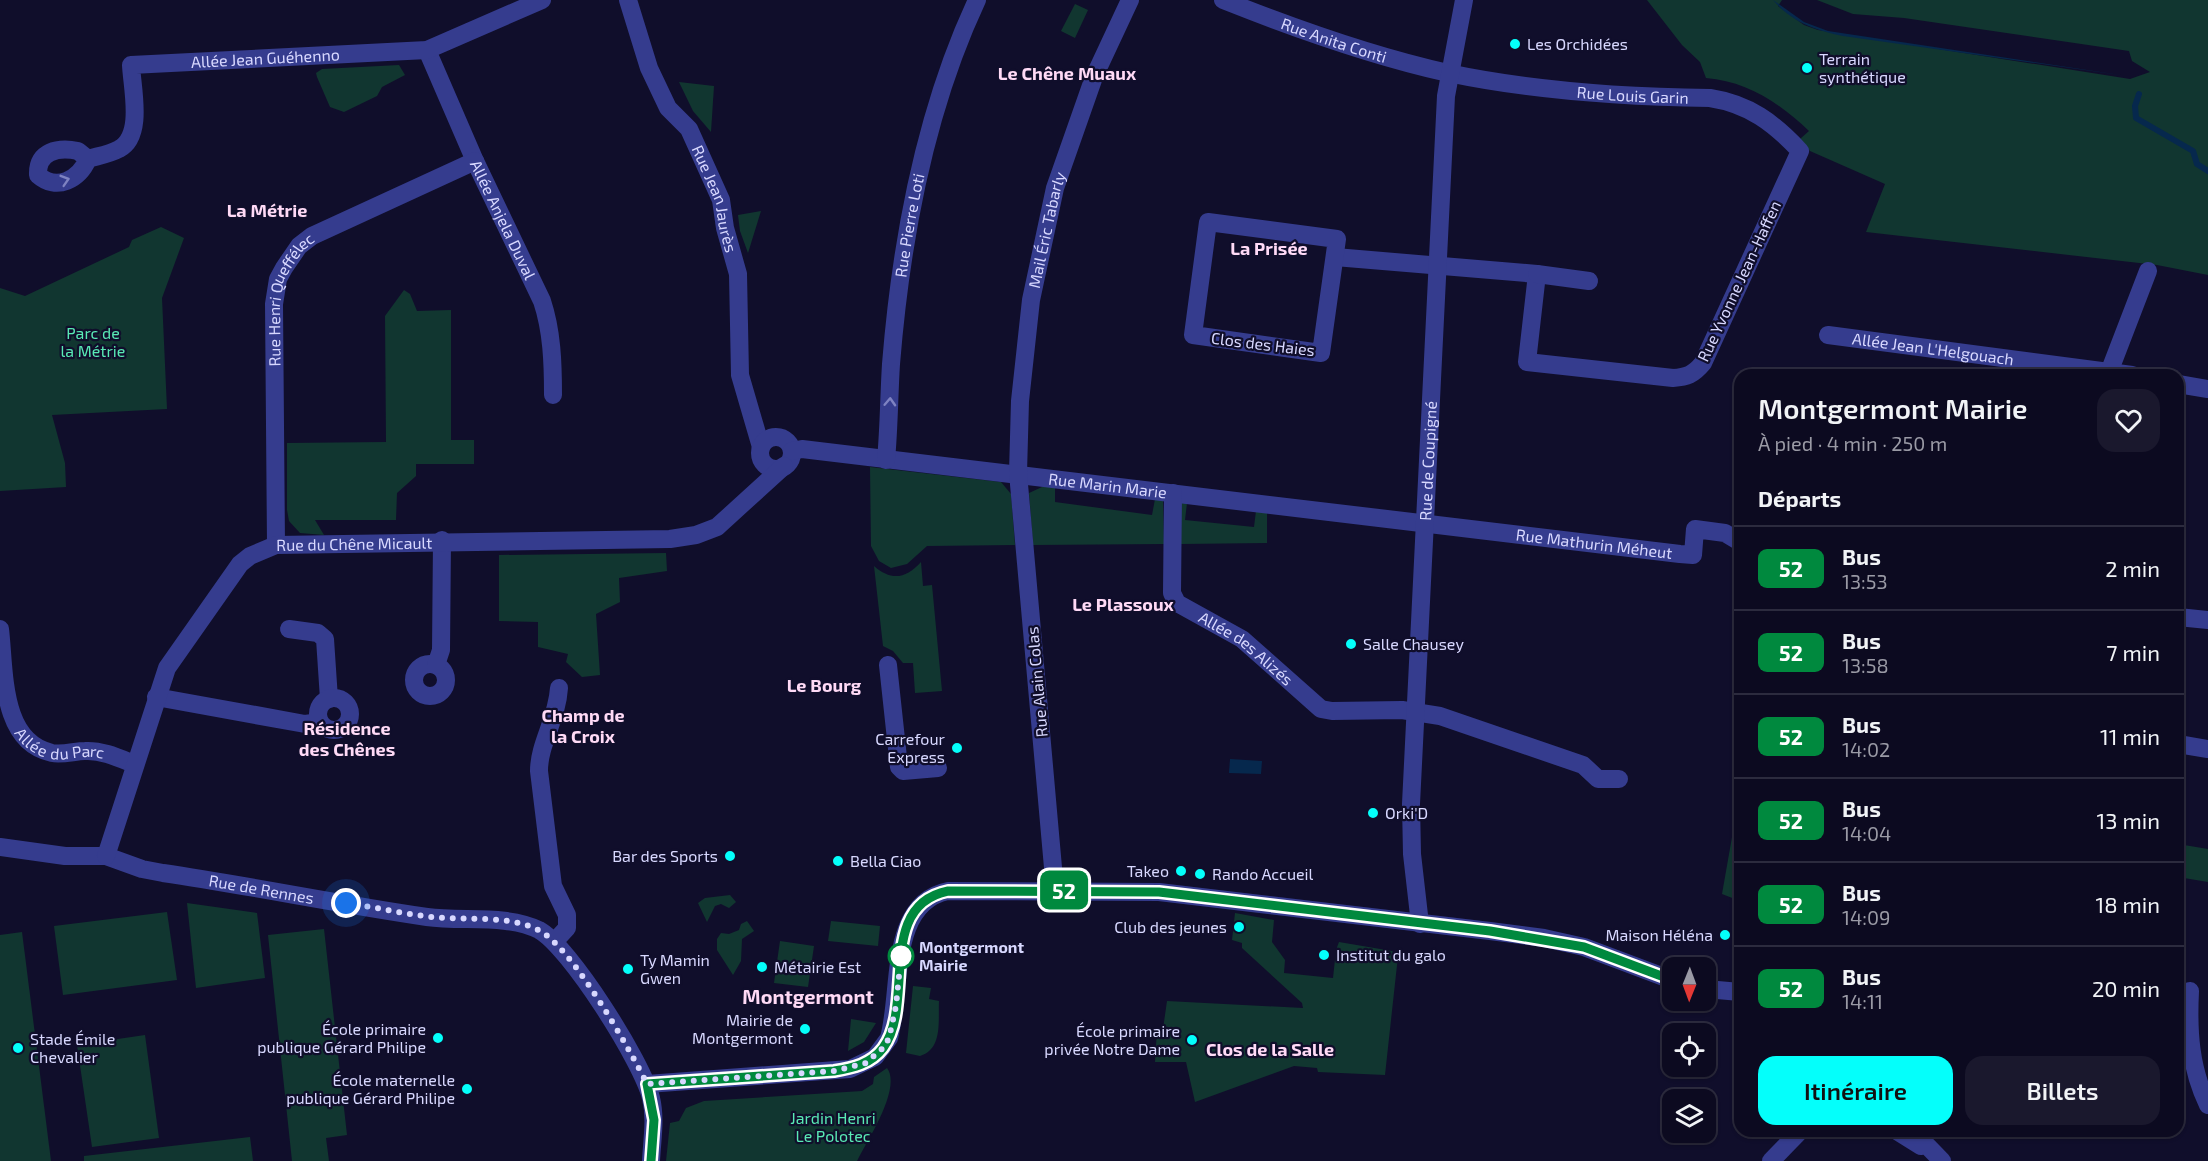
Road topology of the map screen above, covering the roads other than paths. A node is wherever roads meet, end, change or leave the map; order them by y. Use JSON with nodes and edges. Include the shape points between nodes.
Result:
{"nodes":[{"id":1,"x":542,"y":0,"type":"edge"},
{"id":2,"x":618,"y":0,"type":"edge"},
{"id":3,"x":977,"y":0,"type":"edge"},
{"id":4,"x":1130,"y":0,"type":"edge"},
{"id":5,"x":1223,"y":0,"type":"edge"},
{"id":6,"x":1464,"y":0,"type":"edge"},
{"id":7,"x":518,"y":5,"type":"edge"},
{"id":8,"x":630,"y":7,"type":"edge"},
{"id":9,"x":427,"y":50,"type":"junction"},
{"id":10,"x":1449,"y":73,"type":"junction"},
{"id":11,"x":1800,"y":151,"type":"joint"},
{"id":12,"x":88,"y":159,"type":"dead end"},
{"id":13,"x":475,"y":161,"type":"junction"},
{"id":14,"x":1335,"y":256,"type":"junction"},
{"id":15,"x":1436,"y":264,"type":"junction"},
{"id":16,"x":2148,"y":271,"type":"dead end"},
{"id":17,"x":1537,"y":274,"type":"junction"},
{"id":18,"x":1589,"y":281,"type":"dead end"},
{"id":19,"x":1828,"y":335,"type":"dead end"},
{"id":20,"x":2079,"y":369,"type":"edge"},
{"id":21,"x":2110,"y":369,"type":"edge"},
{"id":22,"x":2184,"y":385,"type":"edge"},
{"id":23,"x":2208,"y":389,"type":"edge"},
{"id":24,"x":553,"y":394,"type":"dead end"},
{"id":25,"x":747,"y":401,"type":"junction"},
{"id":26,"x":761,"y":452,"type":"junction"},
{"id":27,"x":786,"y":452,"type":"junction"},
{"id":28,"x":886,"y":460,"type":"junction"},
{"id":29,"x":1018,"y":473,"type":"junction"},
{"id":30,"x":1173,"y":493,"type":"junction"},
{"id":31,"x":750,"y":497,"type":"junction"},
{"id":32,"x":1424,"y":524,"type":"junction"},
{"id":33,"x":1734,"y":538,"type":"edge"},
{"id":34,"x":442,"y":540,"type":"junction"},
{"id":35,"x":276,"y":545,"type":"junction"},
{"id":36,"x":2184,"y":618,"type":"edge"},
{"id":37,"x":2208,"y":621,"type":"edge"},
{"id":38,"x":0,"y":629,"type":"edge"},
{"id":39,"x":289,"y":629,"type":"dead end"},
{"id":40,"x":436,"y":665,"type":"dead end"},
{"id":41,"x":888,"y":666,"type":"dead end"},
{"id":42,"x":559,"y":688,"type":"dead end"},
{"id":43,"x":156,"y":697,"type":"junction"},
{"id":44,"x":329,"y":699,"type":"junction"},
{"id":45,"x":1417,"y":711,"type":"junction"},
{"id":46,"x":320,"y":722,"type":"junction"},
{"id":47,"x":2184,"y":745,"type":"edge"},
{"id":48,"x":2208,"y":749,"type":"edge"},
{"id":49,"x":134,"y":764,"type":"junction"},
{"id":50,"x":938,"y":768,"type":"dead end"},
{"id":51,"x":1619,"y":779,"type":"dead end"},
{"id":52,"x":0,"y":847,"type":"edge"},
{"id":53,"x":106,"y":856,"type":"junction"},
{"id":54,"x":1055,"y":890,"type":"junction"},
{"id":55,"x":1420,"y":924,"type":"junction"},
{"id":56,"x":555,"y":941,"type":"junction"},
{"id":57,"x":1662,"y":976,"type":"edge"},
{"id":58,"x":1716,"y":990,"type":"edge"},
{"id":59,"x":1734,"y":991,"type":"edge"},
{"id":60,"x":2192,"y":991,"type":"edge"},
{"id":61,"x":647,"y":1084,"type":"junction"},
{"id":62,"x":2208,"y":1105,"type":"edge"},
{"id":63,"x":1794,"y":1137,"type":"edge"},
{"id":64,"x":1906,"y":1137,"type":"edge"},
{"id":65,"x":1918,"y":1137,"type":"edge"},
{"id":66,"x":1935,"y":1155,"type":"edge"},
{"id":67,"x":651,"y":1161,"type":"edge"},
{"id":68,"x":1771,"y":1161,"type":"edge"}],
"edges":[{"from":1,"to":7,"type":"street","name":"Allée Jean Guéhenno"},
{"from":2,"to":8,"type":"street","name":"Rue Jean Jaurès"},
{"from":28,"to":3,"type":"street","name":"Rue Pierre Loti","one_way":true,"via":[[897,307],[924,150],[939,98]]},
{"from":4,"to":29,"type":"street","name":"Mail Éric Tabarly","via":[[1073,131],[1042,242],[1026,338]]},
{"from":5,"to":10,"type":"street","name":"Rue Anita Conti","via":[[1314,34]]},
{"from":6,"to":10,"type":"street","name":"Rue de Coupigné"},
{"from":7,"to":9,"type":"street","name":"Allée Jean Guéhenno"},
{"from":8,"to":25,"type":"street","name":"Rue Jean Jaurès","via":[[649,68],[668,108],[689,129],[721,200],[738,274],[740,375]]},
{"from":9,"to":12,"type":"street","name":"Allée Jean Guéhenno","via":[[132,65],[134,127],[129,140],[120,149]]},
{"from":9,"to":13,"type":"street","name":"Allée Anjela Duval"},
{"from":10,"to":11,"type":"street","name":"Rue Louis Garin","via":[[1604,94],[1720,99],[1770,121]]},
{"from":10,"to":15,"type":"street","name":"Rue de Coupigné"},
{"from":11,"to":17,"type":"street","name":"Rue Yvonne Jean-Haffen","via":[[1703,363],[1694,375],[1672,378],[1527,362]]},
{"from":13,"to":24,"type":"street","name":"Allée Anjela Duval","via":[[547,317]]},
{"from":13,"to":35,"type":"street","name":"Rue Henri Queffélec","via":[[319,232],[299,246],[284,267],[274,304]]},
{"from":14,"to":14,"type":"street","name":"Clos des Haies","via":[[1321,353],[1193,335],[1208,222],[1337,239]]},
{"from":14,"to":15,"type":"street"},
{"from":15,"to":17,"type":"street"},
{"from":15,"to":32,"type":"street","name":"Rue de Coupigné"},
{"from":16,"to":21,"type":"street"},
{"from":17,"to":18,"type":"street"},
{"from":19,"to":20,"type":"street","name":"Allée Jean L'Helgouach"},
{"from":22,"to":23,"type":"street"},
{"from":25,"to":26,"type":"street","name":"Rue Jean Jaurès"},
{"from":25,"to":27,"type":"street","name":"Rue Jean Jaurès"},
{"from":26,"to":27,"type":"street","via":[[773,437]]},
{"from":26,"to":27,"type":"street","via":[[770,468]]},
{"from":26,"to":31,"type":"street"},
{"from":27,"to":28,"type":"street","name":"Rue Marin Marie","via":[[802,449]]},
{"from":27,"to":31,"type":"street","name":"Rue du Chêne Micault"},
{"from":28,"to":29,"type":"street","name":"Rue Marin Marie"},
{"from":29,"to":30,"type":"street","name":"Rue Marin Marie"},
{"from":29,"to":54,"type":"street","name":"Rue Alain Colas"},
{"from":30,"to":32,"type":"street","name":"Rue Marin Marie"},
{"from":30,"to":45,"type":"street","name":"Allée des Alizés","via":[[1172,593],[1177,603],[1242,639],[1321,709]]},
{"from":31,"to":34,"type":"street","name":"Rue du Chêne Micault","via":[[717,527],[670,539]]},
{"from":32,"to":33,"type":"street","name":"Rue Mathurin Méheut","via":[[1693,555],[1695,529],[1725,533]]},
{"from":32,"to":45,"type":"street","name":"Rue de Coupigné"},
{"from":34,"to":35,"type":"street","name":"Rue du Chêne Micault"},
{"from":34,"to":40,"type":"street","via":[[441,650]]},
{"from":35,"to":43,"type":"street","name":"Rue du Chêne Micault","via":[[240,564],[167,668]]},
{"from":36,"to":37,"type":"street"},
{"from":38,"to":49,"type":"street","name":"Allée du Parc","via":[[11,713],[17,729],[34,744],[53,753],[87,750]]},
{"from":39,"to":44,"type":"street","via":[[318,633],[325,639]]},
{"from":41,"to":50,"type":"street","via":[[899,767],[910,771]]},
{"from":42,"to":56,"type":"street","via":[[558,706],[540,755],[539,771],[553,886],[568,921]]},
{"from":43,"to":46,"type":"street","via":[[305,724]]},
{"from":43,"to":49,"type":"street","name":"Rue du Chêne Micault"},
{"from":44,"to":46,"type":"street","via":[[319,708]]},
{"from":44,"to":46,"type":"street","via":[[346,704],[349,719],[343,727],[333,729]]},
{"from":45,"to":51,"type":"street","name":"Allée des Alizés","via":[[1583,765],[1598,778]]},
{"from":45,"to":55,"type":"street","name":"Rue de Coupigné","via":[[1411,820]]},
{"from":47,"to":48,"type":"street"},
{"from":49,"to":53,"type":"street","name":"Rue du Chêne Micault"},
{"from":52,"to":53,"type":"street","name":"Rue de Rennes","via":[[65,856]]},
{"from":53,"to":56,"type":"street","name":"Rue de Rennes","via":[[163,873],[418,915],[527,925]]},
{"from":54,"to":55,"type":"street","via":[[1159,892]]},
{"from":54,"to":61,"type":"street","via":[[948,891],[928,899],[912,915],[903,941],[889,1038],[866,1063],[834,1071]]},
{"from":55,"to":57,"type":"street","via":[[1567,942]]},
{"from":56,"to":61,"type":"street","via":[[607,1015]]},
{"from":58,"to":59,"type":"street"},
{"from":60,"to":62,"type":"street","via":[[2191,1052],[2196,1078]]},
{"from":61,"to":67,"type":"street","via":[[654,1120]]},
{"from":63,"to":68,"type":"street"},
{"from":64,"to":66,"type":"street"},
{"from":65,"to":66,"type":"street"}]}
